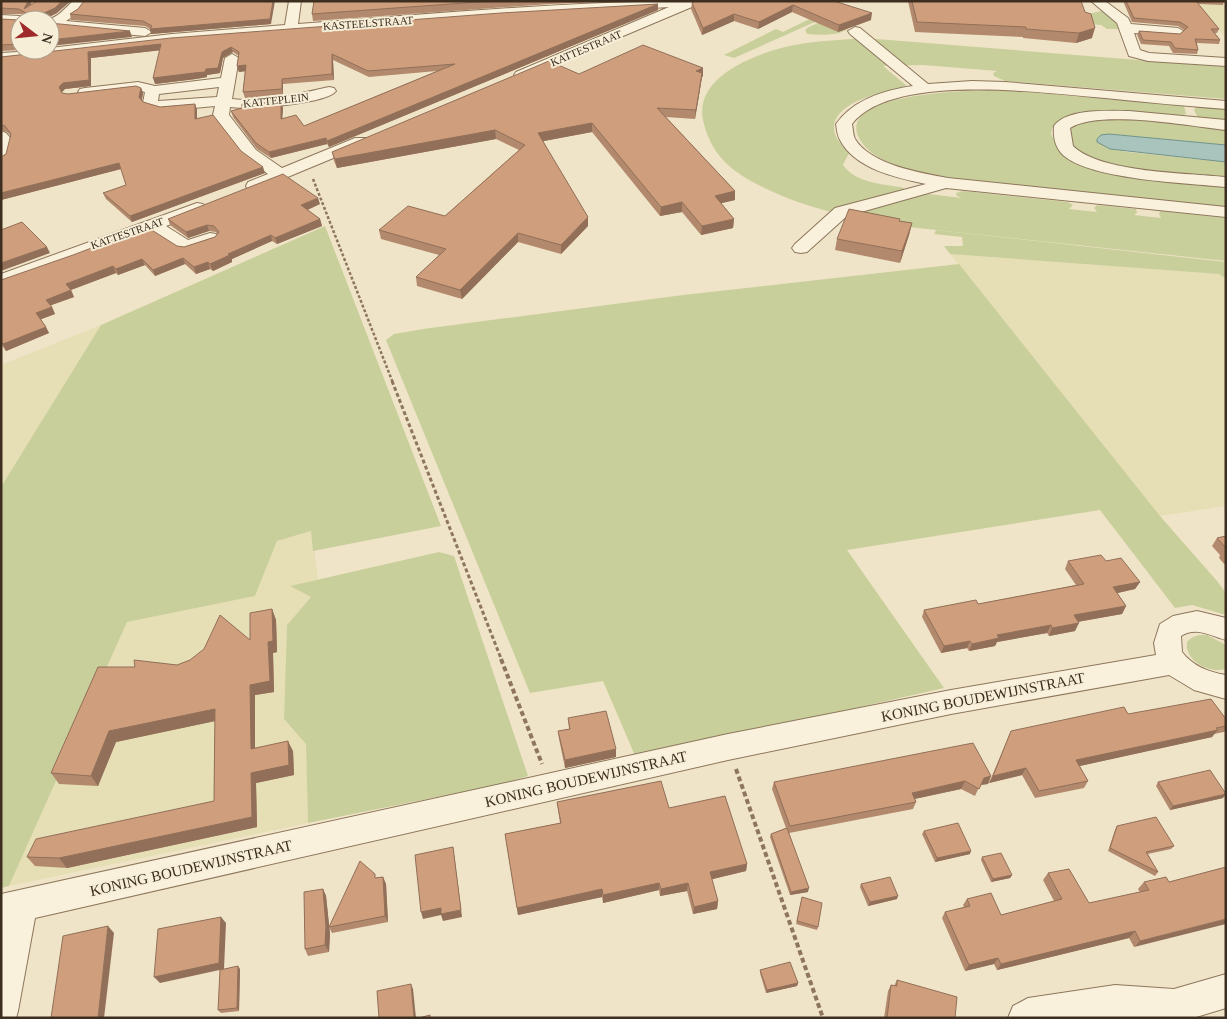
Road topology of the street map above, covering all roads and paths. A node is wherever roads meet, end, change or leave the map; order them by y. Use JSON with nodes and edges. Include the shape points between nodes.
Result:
{"nodes":[{"id":1,"x":82,"y":1,"type":"edge"},
{"id":2,"x":295,"y":1,"type":"edge"},
{"id":3,"x":462,"y":1,"type":"edge"},
{"id":4,"x":1097,"y":1,"type":"edge"},
{"id":5,"x":691,"y":3,"type":"edge"},
{"id":6,"x":464,"y":16,"type":"junction"},
{"id":7,"x":60,"y":18,"type":"edge"},
{"id":8,"x":60,"y":24,"type":"edge"},
{"id":9,"x":291,"y":28,"type":"junction"},
{"id":10,"x":1126,"y":28,"type":"junction"},
{"id":11,"x":855,"y":31,"type":"edge"},
{"id":12,"x":1178,"y":32,"type":"edge"},
{"id":13,"x":172,"y":38,"type":"junction"},
{"id":14,"x":1,"y":58,"type":"edge"},
{"id":15,"x":232,"y":58,"type":"edge"},
{"id":16,"x":1226,"y":62,"type":"edge"},
{"id":17,"x":508,"y":80,"type":"edge"},
{"id":18,"x":228,"y":82,"type":"junction"},
{"id":19,"x":924,"y":88,"type":"junction"},
{"id":20,"x":154,"y":90,"type":"junction"},
{"id":21,"x":329,"y":90,"type":"dead end"},
{"id":22,"x":70,"y":94,"type":"edge"},
{"id":23,"x":1188,"y":101,"type":"junction"},
{"id":24,"x":222,"y":102,"type":"junction"},
{"id":25,"x":1226,"y":105,"type":"edge"},
{"id":26,"x":1192,"y":122,"type":"junction"},
{"id":27,"x":1226,"y":125,"type":"edge"},
{"id":28,"x":1,"y":136,"type":"edge"},
{"id":29,"x":372,"y":136,"type":"edge"},
{"id":30,"x":1,"y":158,"type":"edge"},
{"id":31,"x":307,"y":164,"type":"junction"},
{"id":32,"x":280,"y":176,"type":"junction"},
{"id":33,"x":948,"y":182,"type":"junction"},
{"id":34,"x":1226,"y":182,"type":"edge"},
{"id":35,"x":240,"y":191,"type":"edge"},
{"id":36,"x":214,"y":201,"type":"edge"},
{"id":37,"x":1226,"y":212,"type":"edge"},
{"id":38,"x":153,"y":225,"type":"junction"},
{"id":39,"x":210,"y":238,"type":"edge"},
{"id":40,"x":801,"y":248,"type":"dead end"},
{"id":41,"x":1,"y":280,"type":"edge"},
{"id":42,"x":1226,"y":630,"type":"edge"},
{"id":43,"x":1174,"y":663,"type":"junction"},
{"id":44,"x":1226,"y":687,"type":"edge"},
{"id":45,"x":728,"y":747,"type":"junction"},
{"id":46,"x":551,"y":787,"type":"junction"},
{"id":47,"x":11,"y":908,"type":"edge"},
{"id":48,"x":1226,"y":991,"type":"edge"},
{"id":49,"x":1,"y":1012,"type":"edge"},
{"id":50,"x":1174,"y":1012,"type":"edge"},
{"id":51,"x":823,"y":1018,"type":"edge"},
{"id":52,"x":1025,"y":1018,"type":"edge"}],
"edges":[{"from":1,"to":7,"type":"street"},
{"from":2,"to":9,"type":"street"},
{"from":3,"to":6,"type":"street"},
{"from":4,"to":10,"type":"street","via":[[1123,21]]},
{"from":5,"to":6,"type":"street","name":"KASTEELSTRAAT"},
{"from":5,"to":17,"type":"street","name":"KATTESTRAAT"},
{"from":6,"to":9,"type":"street","name":"KASTEELSTRAAT"},
{"from":8,"to":13,"type":"street","name":"KASTEELSTRAAT","via":[[164,34]]},
{"from":9,"to":13,"type":"street","name":"KASTEELSTRAAT"},
{"from":10,"to":12,"type":"street"},
{"from":10,"to":16,"type":"street","via":[[1134,53],[1139,55]]},
{"from":11,"to":19,"type":"street"},
{"from":13,"to":14,"type":"street"},
{"from":15,"to":18,"type":"street","name":"KATTEPLEIN"},
{"from":18,"to":20,"type":"street"},
{"from":18,"to":24,"type":"street","name":"KATTEPLEIN"},
{"from":19,"to":23,"type":"street","via":[[978,85]]},
{"from":19,"to":33,"type":"street","via":[[897,93],[856,110],[844,124],[846,137],[853,148],[890,169],[914,177]]},
{"from":20,"to":22,"type":"street","via":[[138,86]]},
{"from":20,"to":24,"type":"street","name":"KATTEPLEIN","via":[[150,103],[154,106]]},
{"from":21,"to":24,"type":"street","name":"KATTEPLEIN","via":[[312,97],[239,104]]},
{"from":23,"to":25,"type":"street"},
{"from":23,"to":26,"type":"street"},
{"from":24,"to":32,"type":"street","via":[[221,115],[250,153]]},
{"from":26,"to":27,"type":"street"},
{"from":26,"to":34,"type":"street","via":[[1102,116],[1074,119],[1062,126],[1061,137],[1070,152],[1125,172]]},
{"from":28,"to":30,"type":"street","via":[[4,140]]},
{"from":29,"to":31,"type":"street"},
{"from":31,"to":32,"type":"street"},
{"from":31,"to":46,"type":"path"},
{"from":32,"to":35,"type":"street"},
{"from":33,"to":37,"type":"street"},
{"from":33,"to":40,"type":"street","via":[[841,212]]},
{"from":36,"to":38,"type":"street","name":"KATTESTRAAT"},
{"from":38,"to":39,"type":"street","via":[[186,248]]},
{"from":38,"to":41,"type":"street","name":"KATTESTRAAT"},
{"from":42,"to":43,"type":"street","via":[[1192,620],[1175,626],[1169,631],[1166,646]]},
{"from":43,"to":44,"type":"street","via":[[1192,678]]},
{"from":43,"to":45,"type":"street","name":"KONING BOUDEWIJNSTRAAT","via":[[952,702]]},
{"from":45,"to":46,"type":"street","name":"KONING BOUDEWIJNSTRAAT"},
{"from":45,"to":51,"type":"path"},
{"from":46,"to":47,"type":"street","name":"KONING BOUDEWIJNSTRAAT"},
{"from":47,"to":49,"type":"street"},
{"from":48,"to":50,"type":"street"},
{"from":50,"to":52,"type":"street","via":[[1115,1002]]}]}
